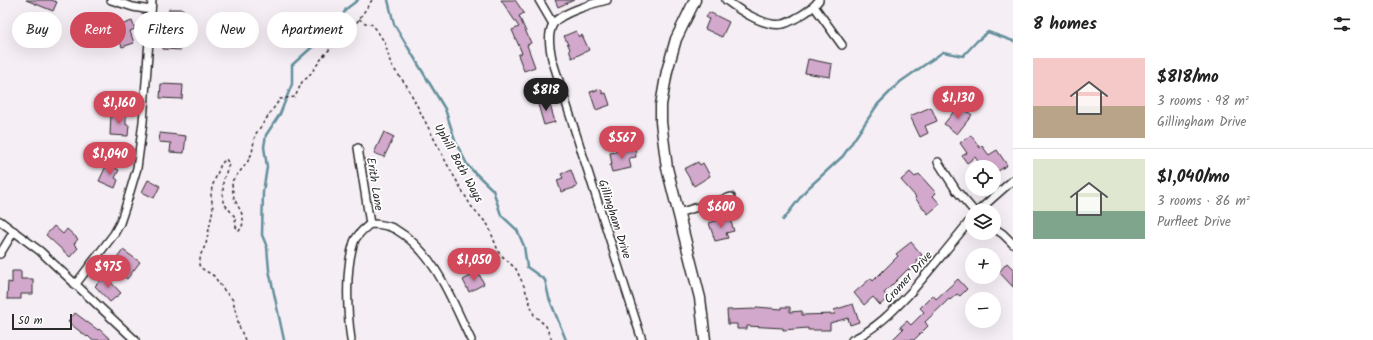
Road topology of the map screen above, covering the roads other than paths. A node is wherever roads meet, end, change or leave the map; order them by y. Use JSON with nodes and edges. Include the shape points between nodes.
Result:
{"nodes":[{"id":1,"x":111,"y":0,"type":"edge"},
{"id":2,"x":152,"y":0,"type":"edge"},
{"id":3,"x":539,"y":0,"type":"edge"},
{"id":4,"x":607,"y":0,"type":"edge"},
{"id":5,"x":695,"y":0,"type":"edge"},
{"id":6,"x":726,"y":0,"type":"edge"},
{"id":7,"x":816,"y":3,"type":"edge"},
{"id":8,"x":151,"y":10,"type":"junction"},
{"id":9,"x":553,"y":24,"type":"junction"},
{"id":10,"x":842,"y":45,"type":"dead end"},
{"id":11,"x":358,"y":148,"type":"dead end"},
{"id":12,"x":938,"y":162,"type":"dead end"},
{"id":13,"x":1013,"y":180,"type":"edge"},
{"id":14,"x":731,"y":197,"type":"dead end"},
{"id":15,"x":968,"y":204,"type":"edge"},
{"id":16,"x":986,"y":204,"type":"edge"},
{"id":17,"x":678,"y":213,"type":"junction"},
{"id":18,"x":0,"y":221,"type":"edge"},
{"id":19,"x":370,"y":224,"type":"junction"},
{"id":20,"x":965,"y":227,"type":"edge"},
{"id":21,"x":14,"y":231,"type":"junction"},
{"id":22,"x":1001,"y":233,"type":"edge"},
{"id":23,"x":1013,"y":244,"type":"edge"},
{"id":24,"x":0,"y":254,"type":"edge"},
{"id":25,"x":75,"y":285,"type":"junction"},
{"id":26,"x":135,"y":340,"type":"edge"},
{"id":27,"x":351,"y":340,"type":"edge"},
{"id":28,"x":471,"y":340,"type":"edge"},
{"id":29,"x":642,"y":340,"type":"edge"},
{"id":30,"x":705,"y":340,"type":"edge"},
{"id":31,"x":852,"y":340,"type":"edge"}],
"edges":[{"from":1,"to":8,"type":"street"},
{"from":2,"to":8,"type":"street"},
{"from":3,"to":9,"type":"street"},
{"from":4,"to":9,"type":"street","via":[[566,14]]},
{"from":5,"to":17,"type":"main road","via":[[676,39],[661,105],[662,139]]},
{"from":6,"to":7,"type":"street","via":[[736,8],[773,24],[791,21]]},
{"from":7,"to":10,"type":"street"},
{"from":8,"to":25,"type":"street","via":[[137,168],[117,229]]},
{"from":9,"to":29,"type":"street","name":"Gillingham Drive","via":[[549,40],[552,59]]},
{"from":11,"to":19,"type":"street","name":"Erith Lane"},
{"from":12,"to":15,"type":"street"},
{"from":13,"to":16,"type":"street"},
{"from":14,"to":17,"type":"street"},
{"from":17,"to":30,"type":"main road","via":[[700,298]]},
{"from":18,"to":21,"type":"street"},
{"from":19,"to":27,"type":"street","via":[[355,241],[351,259],[347,311]]},
{"from":19,"to":28,"type":"street","via":[[394,229],[422,252],[440,278]]},
{"from":20,"to":31,"type":"street","name":"Cromer Drive","via":[[932,269],[891,313],[865,334]]},
{"from":21,"to":24,"type":"street"},
{"from":21,"to":25,"type":"street","via":[[40,251]]},
{"from":22,"to":23,"type":"street"},
{"from":25,"to":26,"type":"street"}]}
